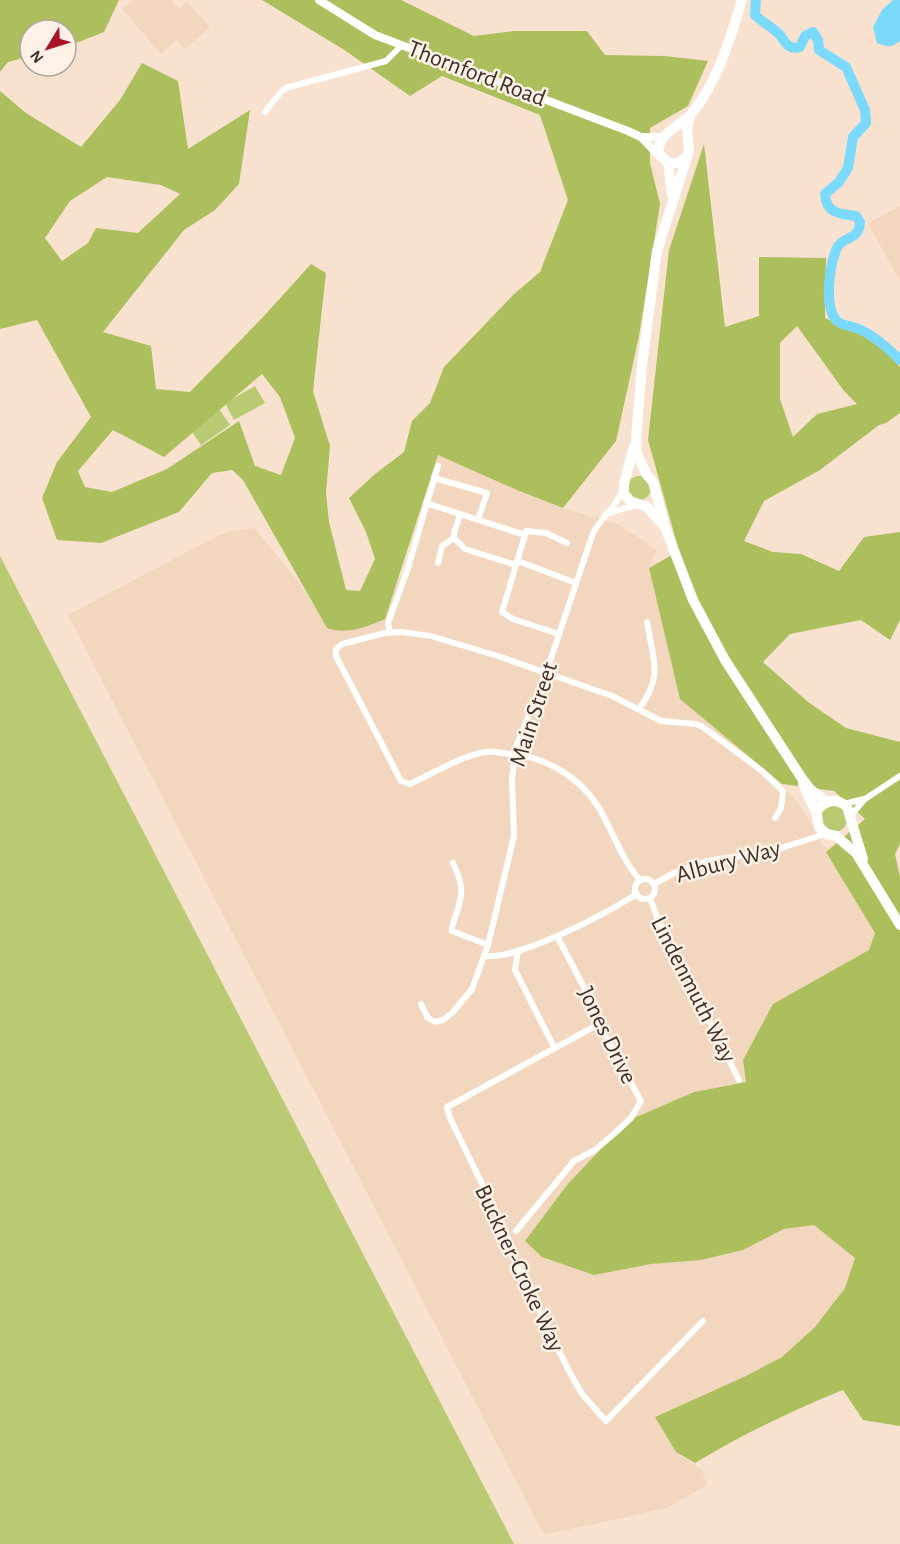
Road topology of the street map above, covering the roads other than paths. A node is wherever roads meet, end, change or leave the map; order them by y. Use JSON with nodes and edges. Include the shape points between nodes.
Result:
{"nodes":[{"id":1,"x":319,"y":0,"type":"edge"},
{"id":2,"x":742,"y":0,"type":"edge"},
{"id":3,"x":402,"y":45,"type":"junction"},
{"id":4,"x":265,"y":112,"type":"dead end"},
{"id":5,"x":690,"y":116,"type":"junction"},
{"id":6,"x":665,"y":136,"type":"junction"},
{"id":7,"x":641,"y":138,"type":"junction"},
{"id":8,"x":686,"y":141,"type":"junction"},
{"id":9,"x":687,"y":156,"type":"junction"},
{"id":10,"x":664,"y":161,"type":"junction"},
{"id":11,"x":671,"y":206,"type":"junction"},
{"id":12,"x":636,"y":438,"type":"junction"},
{"id":13,"x":438,"y":466,"type":"dead end"},
{"id":14,"x":647,"y":475,"type":"junction"},
{"id":15,"x":434,"y":478,"type":"junction"},
{"id":16,"x":624,"y":486,"type":"junction"},
{"id":17,"x":654,"y":486,"type":"junction"},
{"id":18,"x":426,"y":503,"type":"junction"},
{"id":19,"x":640,"y":504,"type":"junction"},
{"id":20,"x":460,"y":515,"type":"junction"},
{"id":21,"x":605,"y":515,"type":"junction"},
{"id":22,"x":478,"y":520,"type":"junction"},
{"id":23,"x":665,"y":527,"type":"junction"},
{"id":24,"x":525,"y":535,"type":"junction"},
{"id":25,"x":454,"y":538,"type":"junction"},
{"id":26,"x":567,"y":543,"type":"dead end"},
{"id":27,"x":438,"y":563,"type":"dead end"},
{"id":28,"x":517,"y":563,"type":"junction"},
{"id":29,"x":576,"y":583,"type":"junction"},
{"id":30,"x":647,"y":622,"type":"dead end"},
{"id":31,"x":390,"y":632,"type":"junction"},
{"id":32,"x":559,"y":634,"type":"junction"},
{"id":33,"x":546,"y":673,"type":"junction"},
{"id":34,"x":639,"y":709,"type":"junction"},
{"id":35,"x":515,"y":754,"type":"junction"},
{"id":36,"x":900,"y":776,"type":"edge"},
{"id":37,"x":801,"y":777,"type":"junction"},
{"id":38,"x":865,"y":799,"type":"junction"},
{"id":39,"x":827,"y":802,"type":"junction"},
{"id":40,"x":844,"y":804,"type":"junction"},
{"id":41,"x":775,"y":818,"type":"dead end"},
{"id":42,"x":851,"y":818,"type":"junction"},
{"id":43,"x":817,"y":820,"type":"junction"},
{"id":44,"x":831,"y":835,"type":"junction"},
{"id":45,"x":802,"y":841,"type":"junction"},
{"id":46,"x":863,"y":862,"type":"junction"},
{"id":47,"x":453,"y":863,"type":"dead end"},
{"id":48,"x":640,"y":880,"type":"junction"},
{"id":49,"x":654,"y":884,"type":"junction"},
{"id":50,"x":636,"y":894,"type":"junction"},
{"id":51,"x":650,"y":898,"type":"junction"},
{"id":52,"x":900,"y":926,"type":"edge"},
{"id":53,"x":557,"y":936,"type":"junction"},
{"id":54,"x":488,"y":945,"type":"junction"},
{"id":55,"x":518,"y":950,"type":"junction"},
{"id":56,"x":484,"y":956,"type":"junction"},
{"id":57,"x":421,"y":1004,"type":"dead end"},
{"id":58,"x":599,"y":1024,"type":"junction"},
{"id":59,"x":554,"y":1047,"type":"junction"},
{"id":60,"x":739,"y":1080,"type":"dead end"},
{"id":61,"x":516,"y":1231,"type":"dead end"},
{"id":62,"x":703,"y":1321,"type":"dead end"}],
"edges":[{"from":1,"to":3,"type":"street","name":"Thornford Road","via":[[375,35]]},
{"from":2,"to":5,"type":"highway","via":[[716,76]]},
{"from":3,"to":4,"type":"street","via":[[386,61],[286,88]]},
{"from":3,"to":7,"type":"street","name":"Thornford Road"},
{"from":5,"to":6,"type":"highway"},
{"from":5,"to":8,"type":"highway"},
{"from":6,"to":7,"type":"street","name":"Thornford Road"},
{"from":6,"to":8,"type":"highway","via":[[676,134]]},
{"from":6,"to":10,"type":"highway","via":[[658,149]]},
{"from":7,"to":10,"type":"street","name":"Thornford Road"},
{"from":8,"to":9,"type":"highway"},
{"from":9,"to":10,"type":"highway","via":[[679,163]]},
{"from":9,"to":11,"type":"highway"},
{"from":10,"to":11,"type":"highway","via":[[672,185]]},
{"from":11,"to":12,"type":"highway","via":[[657,251]]},
{"from":12,"to":14,"type":"highway","via":[[637,454]]},
{"from":12,"to":16,"type":"highway"},
{"from":13,"to":15,"type":"street"},
{"from":14,"to":16,"type":"highway","via":[[636,473]]},
{"from":14,"to":17,"type":"highway"},
{"from":15,"to":18,"type":"street"},
{"from":15,"to":22,"type":"street","via":[[487,493]]},
{"from":16,"to":19,"type":"highway","via":[[626,498]]},
{"from":16,"to":21,"type":"street","name":"Main Street"},
{"from":17,"to":19,"type":"highway","via":[[650,500]]},
{"from":17,"to":23,"type":"highway"},
{"from":18,"to":20,"type":"street"},
{"from":18,"to":31,"type":"street","via":[[388,623]]},
{"from":19,"to":21,"type":"street"},
{"from":19,"to":23,"type":"highway"},
{"from":20,"to":22,"type":"street"},
{"from":20,"to":25,"type":"street"},
{"from":21,"to":29,"type":"street","name":"Main Street","via":[[593,532]]},
{"from":22,"to":24,"type":"street"},
{"from":23,"to":37,"type":"highway","via":[[687,588],[714,640]]},
{"from":24,"to":26,"type":"street","via":[[526,531],[546,533]]},
{"from":24,"to":28,"type":"street"},
{"from":25,"to":27,"type":"street","via":[[442,546]]},
{"from":25,"to":28,"type":"street","via":[[465,549]]},
{"from":28,"to":29,"type":"street"},
{"from":28,"to":32,"type":"street","via":[[502,612]]},
{"from":29,"to":32,"type":"street","name":"Main Street"},
{"from":30,"to":34,"type":"street","via":[[655,681]]},
{"from":31,"to":33,"type":"street","via":[[431,636]]},
{"from":31,"to":35,"type":"street","via":[[342,644],[336,649],[336,656],[401,781],[410,784],[475,754]]},
{"from":32,"to":33,"type":"street","name":"Main Street"},
{"from":33,"to":34,"type":"street"},
{"from":33,"to":35,"type":"street","name":"Main Street"},
{"from":34,"to":41,"type":"street","via":[[661,721],[703,727],[762,771],[783,791]]},
{"from":35,"to":48,"type":"street","via":[[556,767],[581,785],[599,808]]},
{"from":35,"to":54,"type":"street","name":"Main Street","via":[[514,836]]},
{"from":36,"to":38,"type":"street"},
{"from":37,"to":39,"type":"highway"},
{"from":37,"to":43,"type":"highway"},
{"from":38,"to":40,"type":"street"},
{"from":38,"to":42,"type":"street"},
{"from":39,"to":40,"type":"highway"},
{"from":39,"to":43,"type":"highway","via":[[820,807]]},
{"from":40,"to":42,"type":"highway"},
{"from":42,"to":44,"type":"highway","via":[[846,831]]},
{"from":42,"to":46,"type":"highway"},
{"from":43,"to":44,"type":"highway"},
{"from":43,"to":45,"type":"street","name":"Albury Way"},
{"from":44,"to":45,"type":"street","name":"Albury Way"},
{"from":44,"to":46,"type":"highway","via":[[851,847]]},
{"from":45,"to":49,"type":"street","name":"Albury Way","via":[[772,851],[707,861]]},
{"from":46,"to":52,"type":"highway"},
{"from":47,"to":54,"type":"street","via":[[462,883],[462,894],[452,931]]},
{"from":48,"to":49,"type":"street","via":[[650,879]]},
{"from":48,"to":50,"type":"street"},
{"from":49,"to":51,"type":"street","via":[[655,894]]},
{"from":50,"to":51,"type":"street"},
{"from":50,"to":53,"type":"street"},
{"from":51,"to":60,"type":"street","name":"Lindenmuth Way"},
{"from":53,"to":55,"type":"street"},
{"from":53,"to":58,"type":"street","name":"Jones Drive","via":[[598,1014]]},
{"from":54,"to":56,"type":"street","name":"Main Street"},
{"from":55,"to":56,"type":"street","via":[[496,957]]},
{"from":55,"to":59,"type":"street","via":[[516,970]]},
{"from":56,"to":57,"type":"street","name":"Main Street","via":[[472,989],[443,1020],[435,1022],[428,1018]]},
{"from":58,"to":59,"type":"street"},
{"from":58,"to":61,"type":"street","name":"Jones Drive","via":[[641,1101],[639,1107],[602,1145],[574,1161]]},
{"from":59,"to":62,"type":"street","name":"Buckner-Croke Way","via":[[447,1107],[570,1373],[606,1421]]}]}
